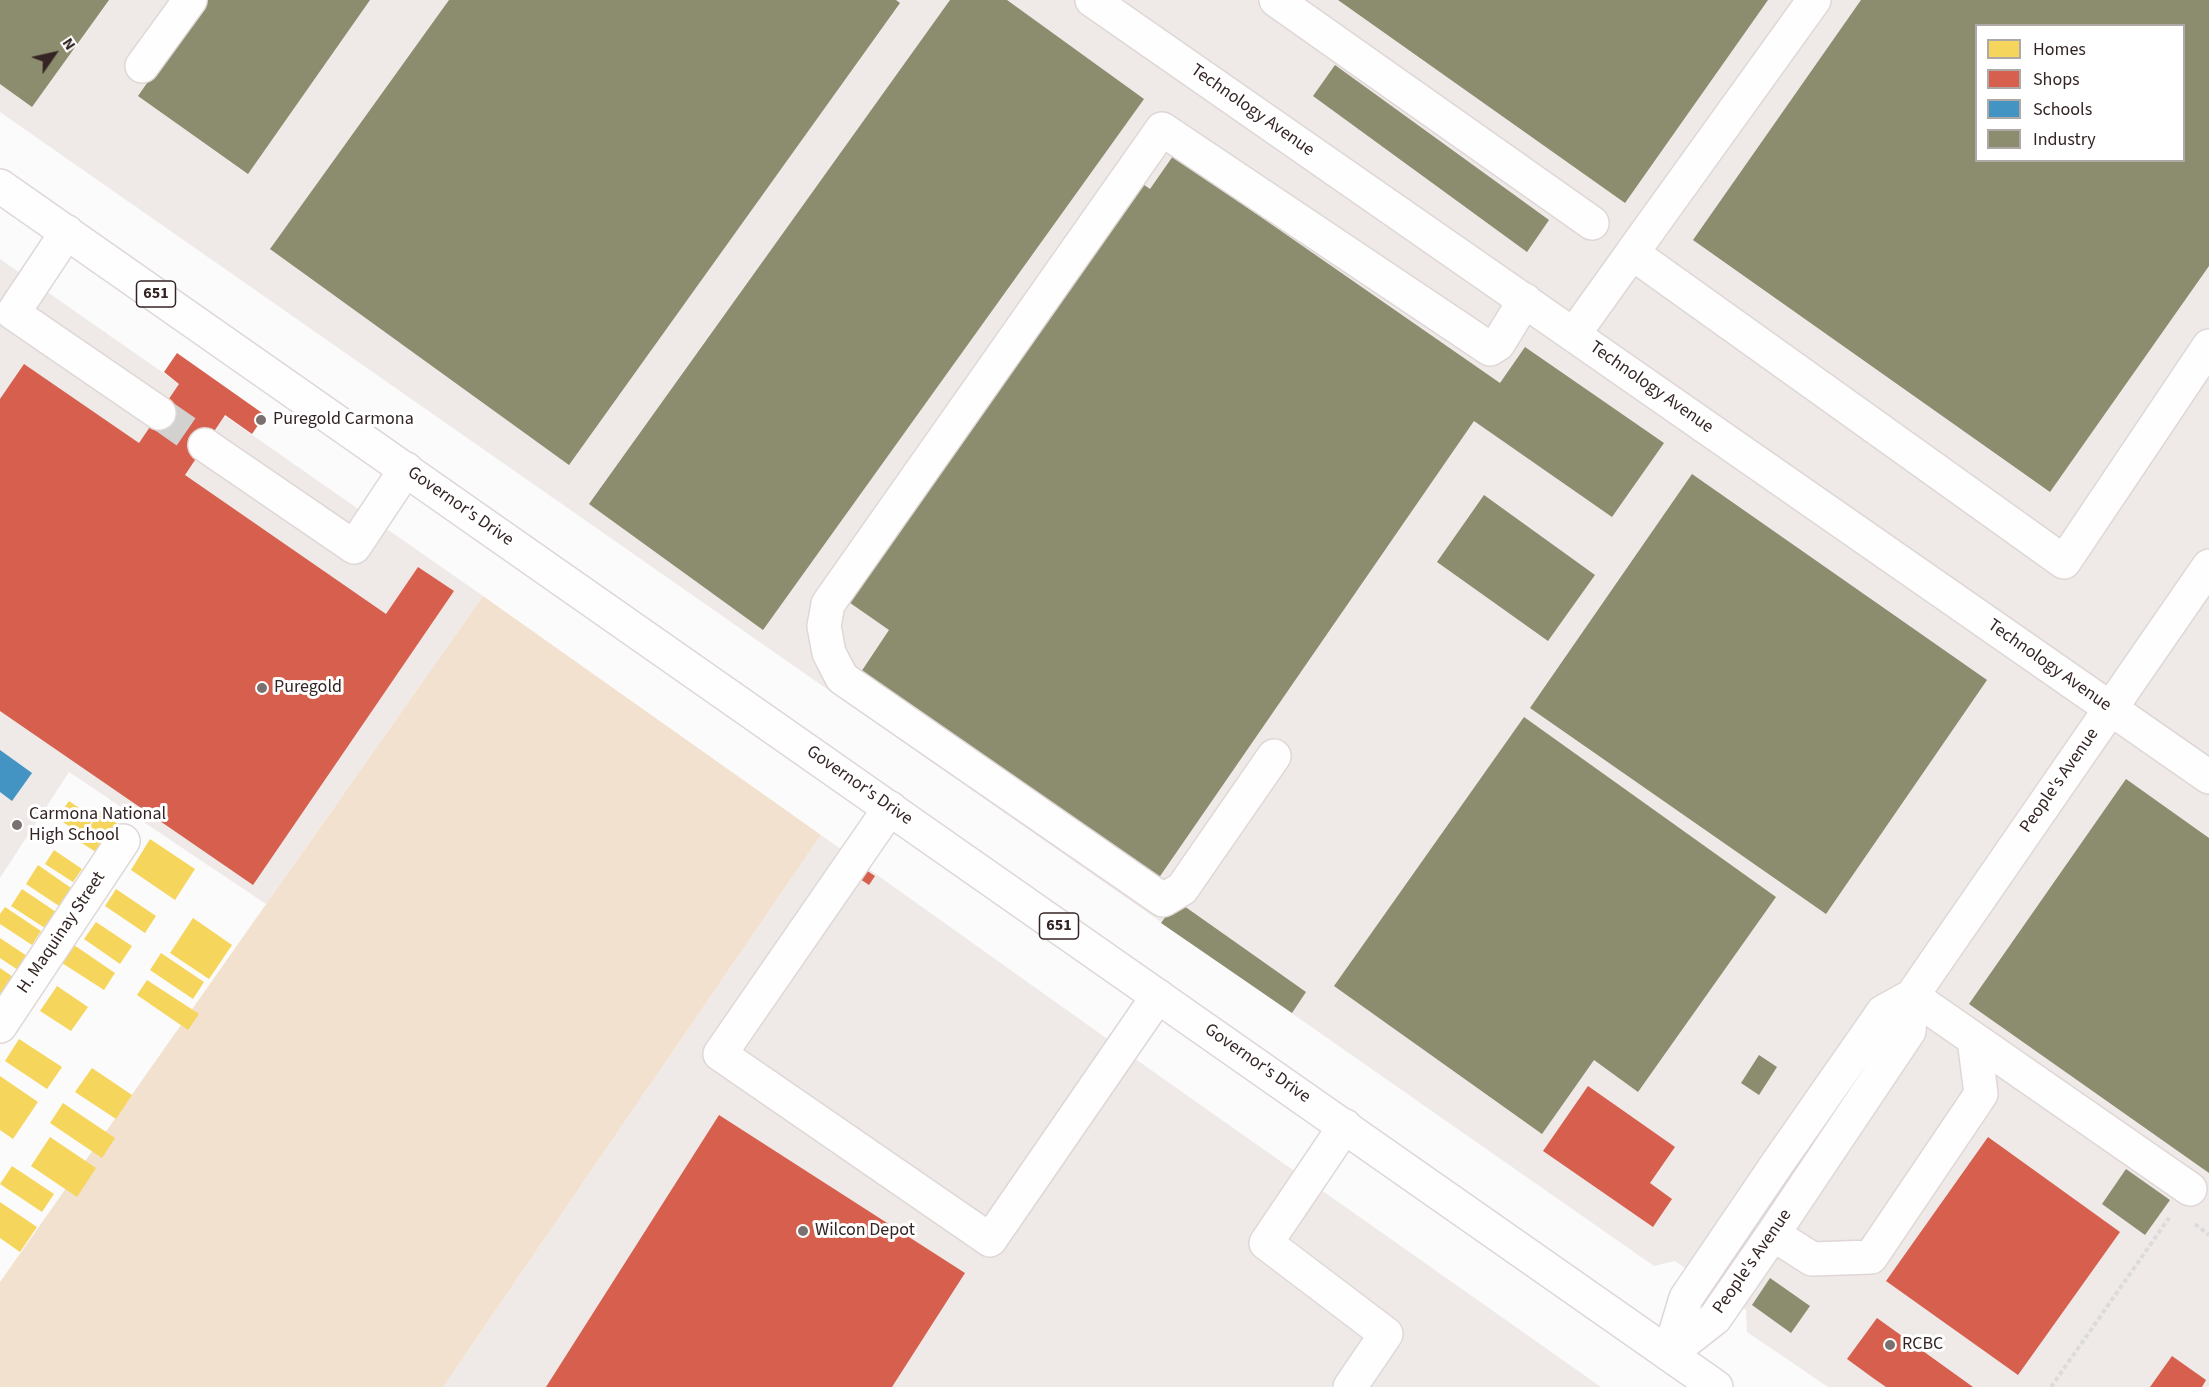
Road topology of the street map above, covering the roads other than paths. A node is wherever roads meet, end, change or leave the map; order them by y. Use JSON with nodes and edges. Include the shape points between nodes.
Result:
{"nodes":[{"id":1,"x":190,"y":0,"type":"edge"},
{"id":2,"x":1092,"y":0,"type":"edge"},
{"id":3,"x":1276,"y":0,"type":"edge"},
{"id":4,"x":1814,"y":0,"type":"edge"},
{"id":5,"x":142,"y":66,"type":"dead end"},
{"id":6,"x":0,"y":186,"type":"edge"},
{"id":7,"x":1592,"y":224,"type":"dead end"},
{"id":8,"x":67,"y":232,"type":"junction"},
{"id":9,"x":1632,"y":253,"type":"junction"},
{"id":10,"x":1525,"y":300,"type":"junction"},
{"id":11,"x":1574,"y":334,"type":"junction"},
{"id":12,"x":2209,"y":346,"type":"edge"},
{"id":13,"x":159,"y":413,"type":"tunnel mouth"},
{"id":14,"x":206,"y":445,"type":"tunnel mouth"},
{"id":15,"x":406,"y":469,"type":"junction"},
{"id":16,"x":2209,"y":566,"type":"edge"},
{"id":17,"x":2111,"y":709,"type":"junction"},
{"id":18,"x":1274,"y":756,"type":"dead end"},
{"id":19,"x":2209,"y":777,"type":"edge"},
{"id":20,"x":890,"y":808,"type":"junction"},
{"id":21,"x":123,"y":841,"type":"dead end"},
{"id":22,"x":1158,"y":996,"type":"junction"},
{"id":23,"x":1912,"y":996,"type":"junction"},
{"id":24,"x":0,"y":1026,"type":"edge"},
{"id":25,"x":1974,"y":1039,"type":"junction"},
{"id":26,"x":1345,"y":1126,"type":"junction"},
{"id":27,"x":2190,"y":1189,"type":"road end"},
{"id":28,"x":1773,"y":1234,"type":"junction"},
{"id":29,"x":1669,"y":1354,"type":"junction"},
{"id":30,"x":1350,"y":1387,"type":"edge"},
{"id":31,"x":1716,"y":1387,"type":"edge"}],
"edges":[{"from":1,"to":5,"type":"main road"},
{"from":2,"to":10,"type":"main road","name":"Technology Avenue"},
{"from":3,"to":7,"type":"main road"},
{"from":4,"to":9,"type":"main road"},
{"from":6,"to":8,"type":"main road","name":"Governor's Drive","number":"651"},
{"from":8,"to":13,"type":"main road","via":[[14,312]]},
{"from":8,"to":15,"type":"main road","name":"Governor's Drive","number":"651"},
{"from":9,"to":11,"type":"main road"},
{"from":9,"to":12,"type":"main road","via":[[2064,562]]},
{"from":10,"to":11,"type":"main road","name":"Technology Avenue"},
{"from":10,"to":18,"type":"main road","via":[[1498,344],[1490,349],[1162,129],[828,604],[824,626],[829,653],[842,678],[1163,900],[1182,889]]},
{"from":11,"to":17,"type":"main road","name":"Technology Avenue"},
{"from":14,"to":15,"type":"main road","via":[[354,547]]},
{"from":15,"to":20,"type":"main road","name":"Governor's Drive","number":"651"},
{"from":16,"to":17,"type":"main road","name":"People's Avenue"},
{"from":17,"to":19,"type":"main road","name":"Technology Avenue"},
{"from":17,"to":23,"type":"main road","name":"People's Avenue"},
{"from":20,"to":22,"type":"main road","name":"Governor's Drive","number":"651"},
{"from":20,"to":22,"type":"main road","via":[[720,1054],[990,1240]]},
{"from":21,"to":24,"type":"main road","name":"H. Maquinay Street"},
{"from":22,"to":26,"type":"main road","name":"Governor's Drive","number":"651"},
{"from":23,"to":25,"type":"main road"},
{"from":23,"to":28,"type":"main road","name":"People's Avenue","via":[[1910,1031]]},
{"from":23,"to":29,"type":"main road","name":"People's Avenue","via":[[1882,1012],[1686,1298]]},
{"from":25,"to":27,"type":"main road"},
{"from":25,"to":28,"type":"main road","via":[[1981,1094],[1871,1257],[1812,1259]]},
{"from":26,"to":29,"type":"main road","name":"Governor's Drive","number":"651"},
{"from":26,"to":30,"type":"main road","via":[[1266,1243],[1386,1334]]},
{"from":28,"to":29,"type":"main road","name":"People's Avenue","via":[[1715,1318]]},
{"from":29,"to":31,"type":"main road","name":"Governor's Drive","number":"651"}]}
